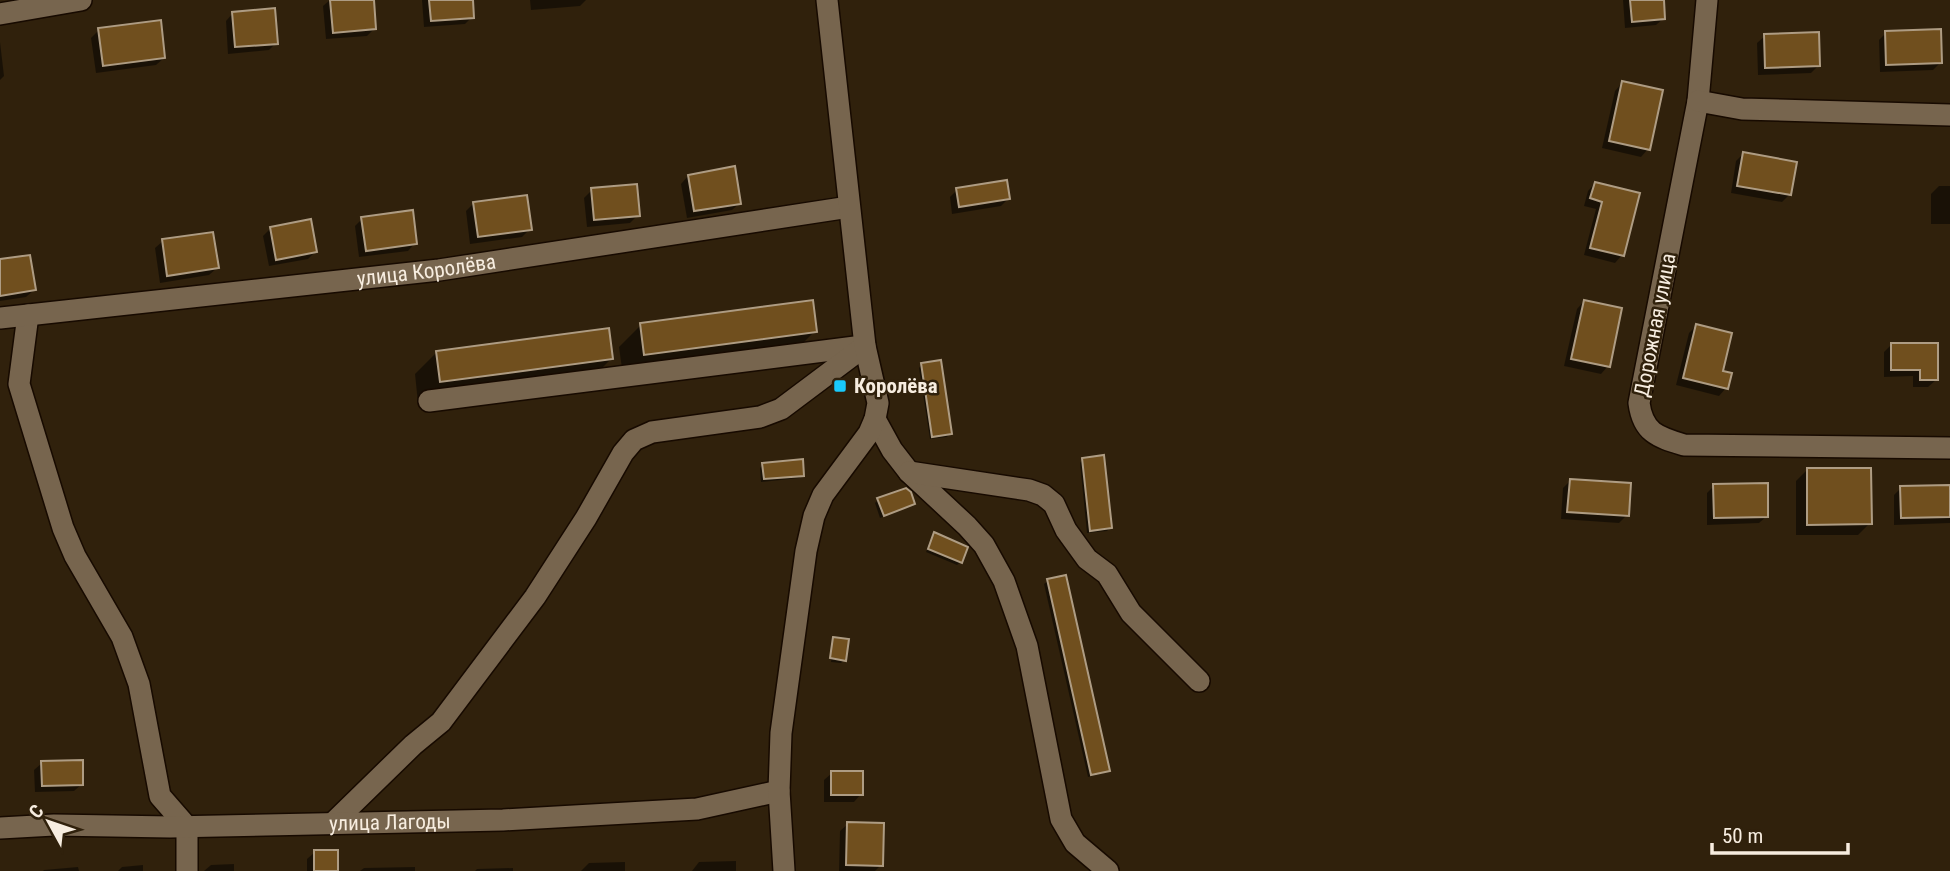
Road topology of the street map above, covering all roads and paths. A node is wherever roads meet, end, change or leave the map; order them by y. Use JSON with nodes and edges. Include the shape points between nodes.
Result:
{"nodes":[{"id":1,"x":81,"y":0,"type":"edge"},
{"id":2,"x":827,"y":0,"type":"edge"},
{"id":3,"x":1707,"y":0,"type":"edge"},
{"id":4,"x":0,"y":14,"type":"edge"},
{"id":5,"x":1698,"y":101,"type":"junction"},
{"id":6,"x":1950,"y":116,"type":"edge"},
{"id":7,"x":849,"y":207,"type":"junction"},
{"id":8,"x":28,"y":315,"type":"junction"},
{"id":9,"x":0,"y":318,"type":"edge"},
{"id":10,"x":865,"y":346,"type":"junction"},
{"id":11,"x":429,"y":401,"type":"dead end"},
{"id":12,"x":875,"y":419,"type":"junction"},
{"id":13,"x":1950,"y":448,"type":"edge"},
{"id":14,"x":909,"y":472,"type":"junction"},
{"id":15,"x":1199,"y":681,"type":"dead end"},
{"id":16,"x":779,"y":791,"type":"junction"},
{"id":17,"x":333,"y":823,"type":"junction"},
{"id":18,"x":187,"y":827,"type":"junction"},
{"id":19,"x":0,"y":828,"type":"edge"},
{"id":20,"x":187,"y":871,"type":"edge"},
{"id":21,"x":783,"y":871,"type":"edge"},
{"id":22,"x":1108,"y":871,"type":"edge"}],
"edges":[{"from":1,"to":4,"type":"street"},
{"from":2,"to":7,"type":"street"},
{"from":3,"to":5,"type":"street","name":"Дорожная улица"},
{"from":5,"to":6,"type":"street","via":[[1742,109]]},
{"from":5,"to":13,"type":"street","name":"Дорожная улица","via":[[1639,403],[1647,428],[1684,445]]},
{"from":7,"to":8,"type":"street","name":"улица Королёва","via":[[439,270]]},
{"from":7,"to":10,"type":"street"},
{"from":8,"to":9,"type":"street","name":"улица Королёва"},
{"from":8,"to":18,"type":"street","via":[[19,384],[75,556],[122,637],[139,684],[160,796]]},
{"from":10,"to":11,"type":"street"},
{"from":10,"to":12,"type":"street","via":[[878,403]]},
{"from":10,"to":17,"type":"street","via":[[781,409],[760,417],[652,432],[635,440],[535,597],[441,722]]},
{"from":12,"to":14,"type":"street"},
{"from":12,"to":16,"type":"street","via":[[823,495],[814,516],[781,733]]},
{"from":14,"to":15,"type":"street","via":[[1043,495],[1054,504],[1087,559],[1107,573],[1131,613]]},
{"from":14,"to":22,"type":"street","via":[[984,545],[1004,581],[1027,646],[1061,819],[1075,843]]},
{"from":16,"to":17,"type":"street","name":"улица Лагоды","via":[[697,809],[648,813]]},
{"from":16,"to":21,"type":"street"},
{"from":17,"to":18,"type":"street","name":"улица Лагоды"},
{"from":18,"to":19,"type":"street","name":"улица Лагоды"},
{"from":18,"to":20,"type":"street"}]}
